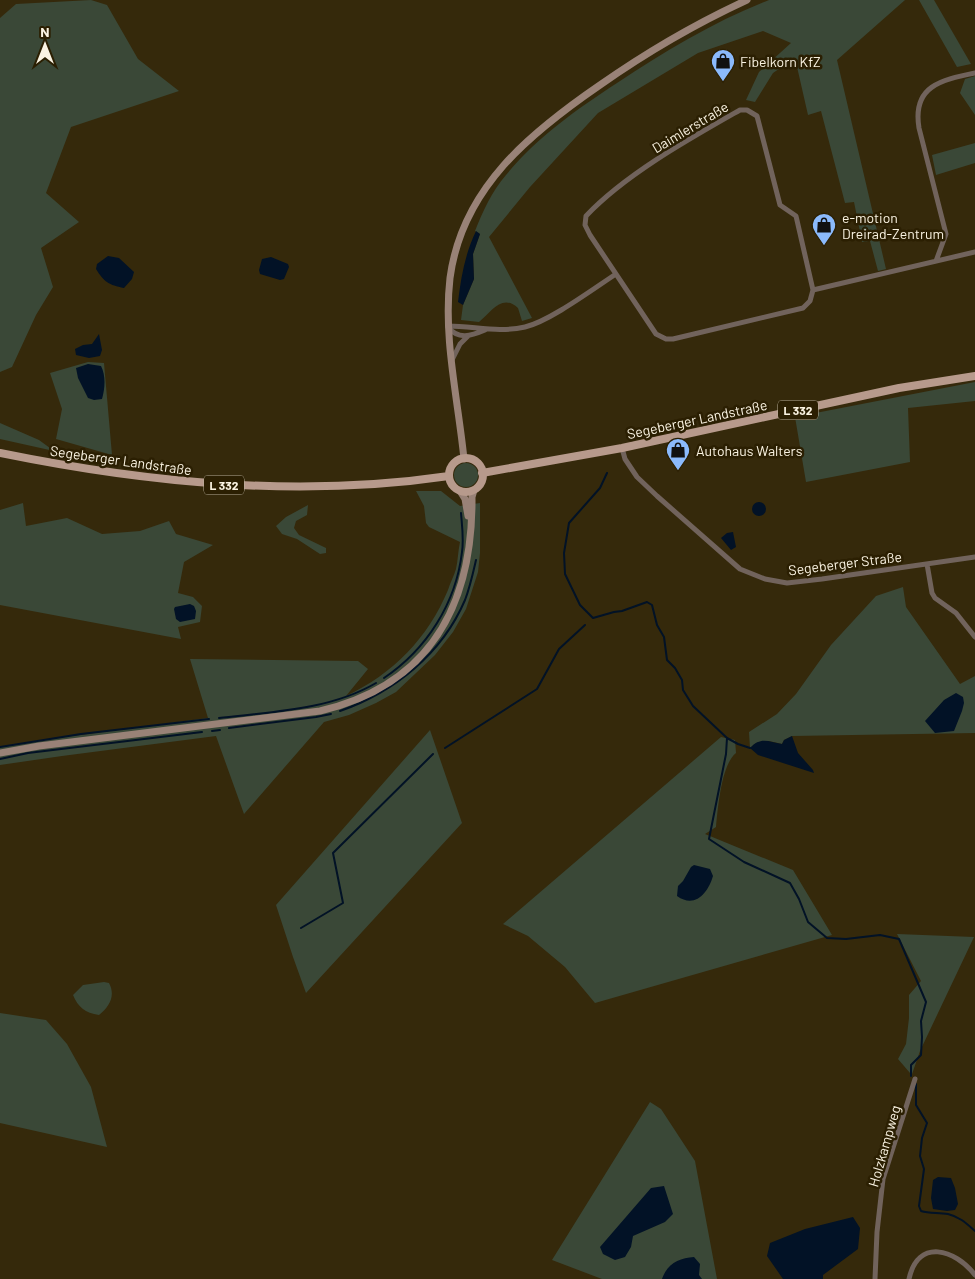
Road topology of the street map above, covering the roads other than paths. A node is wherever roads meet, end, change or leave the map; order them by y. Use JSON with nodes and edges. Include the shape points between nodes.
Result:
{"nodes":[{"id":1,"x":747,"y":0,"type":"edge"},
{"id":2,"x":975,"y":73,"type":"edge"},
{"id":3,"x":975,"y":252,"type":"edge"},
{"id":4,"x":936,"y":261,"type":"junction"},
{"id":5,"x":616,"y":274,"type":"junction"},
{"id":6,"x":813,"y":290,"type":"junction"},
{"id":7,"x":448,"y":326,"type":"junction"},
{"id":8,"x":486,"y":330,"type":"junction"},
{"id":9,"x":470,"y":335,"type":"junction"},
{"id":10,"x":452,"y":360,"type":"junction"},
{"id":11,"x":975,"y":376,"type":"edge"},
{"id":12,"x":622,"y":448,"type":"junction"},
{"id":13,"x":0,"y":453,"type":"edge"},
{"id":14,"x":464,"y":459,"type":"junction"},
{"id":15,"x":482,"y":473,"type":"junction"},
{"id":16,"x":449,"y":476,"type":"junction"},
{"id":17,"x":474,"y":490,"type":"junction"},
{"id":18,"x":460,"y":491,"type":"junction"},
{"id":19,"x":470,"y":524,"type":"junction"},
{"id":20,"x":975,"y":557,"type":"edge"},
{"id":21,"x":928,"y":564,"type":"junction"},
{"id":22,"x":975,"y":637,"type":"edge"},
{"id":23,"x":0,"y":753,"type":"edge"},
{"id":24,"x":915,"y":1079,"type":"dead end"},
{"id":25,"x":975,"y":1275,"type":"edge"},
{"id":26,"x":875,"y":1279,"type":"edge"},
{"id":27,"x":909,"y":1279,"type":"edge"}],
"edges":[{"from":1,"to":7,"type":"main road","via":[[707,18],[639,57],[555,116],[500,168],[475,204],[456,250],[449,289]]},
{"from":2,"to":4,"type":"street","via":[[933,85],[919,106],[919,128],[946,234]]},
{"from":3,"to":4,"type":"street"},
{"from":4,"to":6,"type":"street"},
{"from":5,"to":6,"type":"street","name":"Daimlerstraße","via":[[656,334],[666,339],[802,308],[810,301]]},
{"from":5,"to":6,"type":"street","name":"Daimlerstraße","via":[[585,225],[586,216],[641,171],[685,141],[740,110],[748,110],[757,116],[780,205],[796,216]]},
{"from":5,"to":8,"type":"street","via":[[538,322],[526,327]]},
{"from":7,"to":8,"type":"street"},
{"from":7,"to":9,"type":"street","via":[[458,336]]},
{"from":7,"to":10,"type":"main road"},
{"from":8,"to":9,"type":"street"},
{"from":9,"to":10,"type":"street","via":[[460,344]]},
{"from":10,"to":14,"type":"main road"},
{"from":11,"to":12,"type":"main road","name":"Segeberger Landstraße","number":"L 332","via":[[899,388]]},
{"from":12,"to":15,"type":"main road","name":"Segeberger Landstraße","number":"L 332"},
{"from":12,"to":21,"type":"street","name":"Segeberger Straße","via":[[625,459],[637,476],[657,496],[724,556],[755,576],[787,583]]},
{"from":13,"to":16,"type":"main road","name":"Segeberger Landstraße","number":"L 332","via":[[92,470],[226,485],[348,485]]},
{"from":14,"to":15,"type":"main road","via":[[477,463]]},
{"from":14,"to":16,"type":"main road","via":[[453,465]]},
{"from":15,"to":17,"type":"main road","via":[[481,483]]},
{"from":16,"to":18,"type":"main road","via":[[452,485]]},
{"from":17,"to":18,"type":"main road"},
{"from":17,"to":19,"type":"main road"},
{"from":18,"to":19,"type":"main road"},
{"from":19,"to":23,"type":"main road","via":[[467,564],[460,592],[446,621],[419,658],[369,694],[308,713]]},
{"from":20,"to":21,"type":"street","name":"Segeberger Straße"},
{"from":21,"to":22,"type":"street","via":[[935,598],[956,613]]},
{"from":24,"to":26,"type":"street","name":"Holzkampweg","via":[[884,1179]]},
{"from":25,"to":27,"type":"street","via":[[955,1256],[932,1252],[916,1262]]}]}
